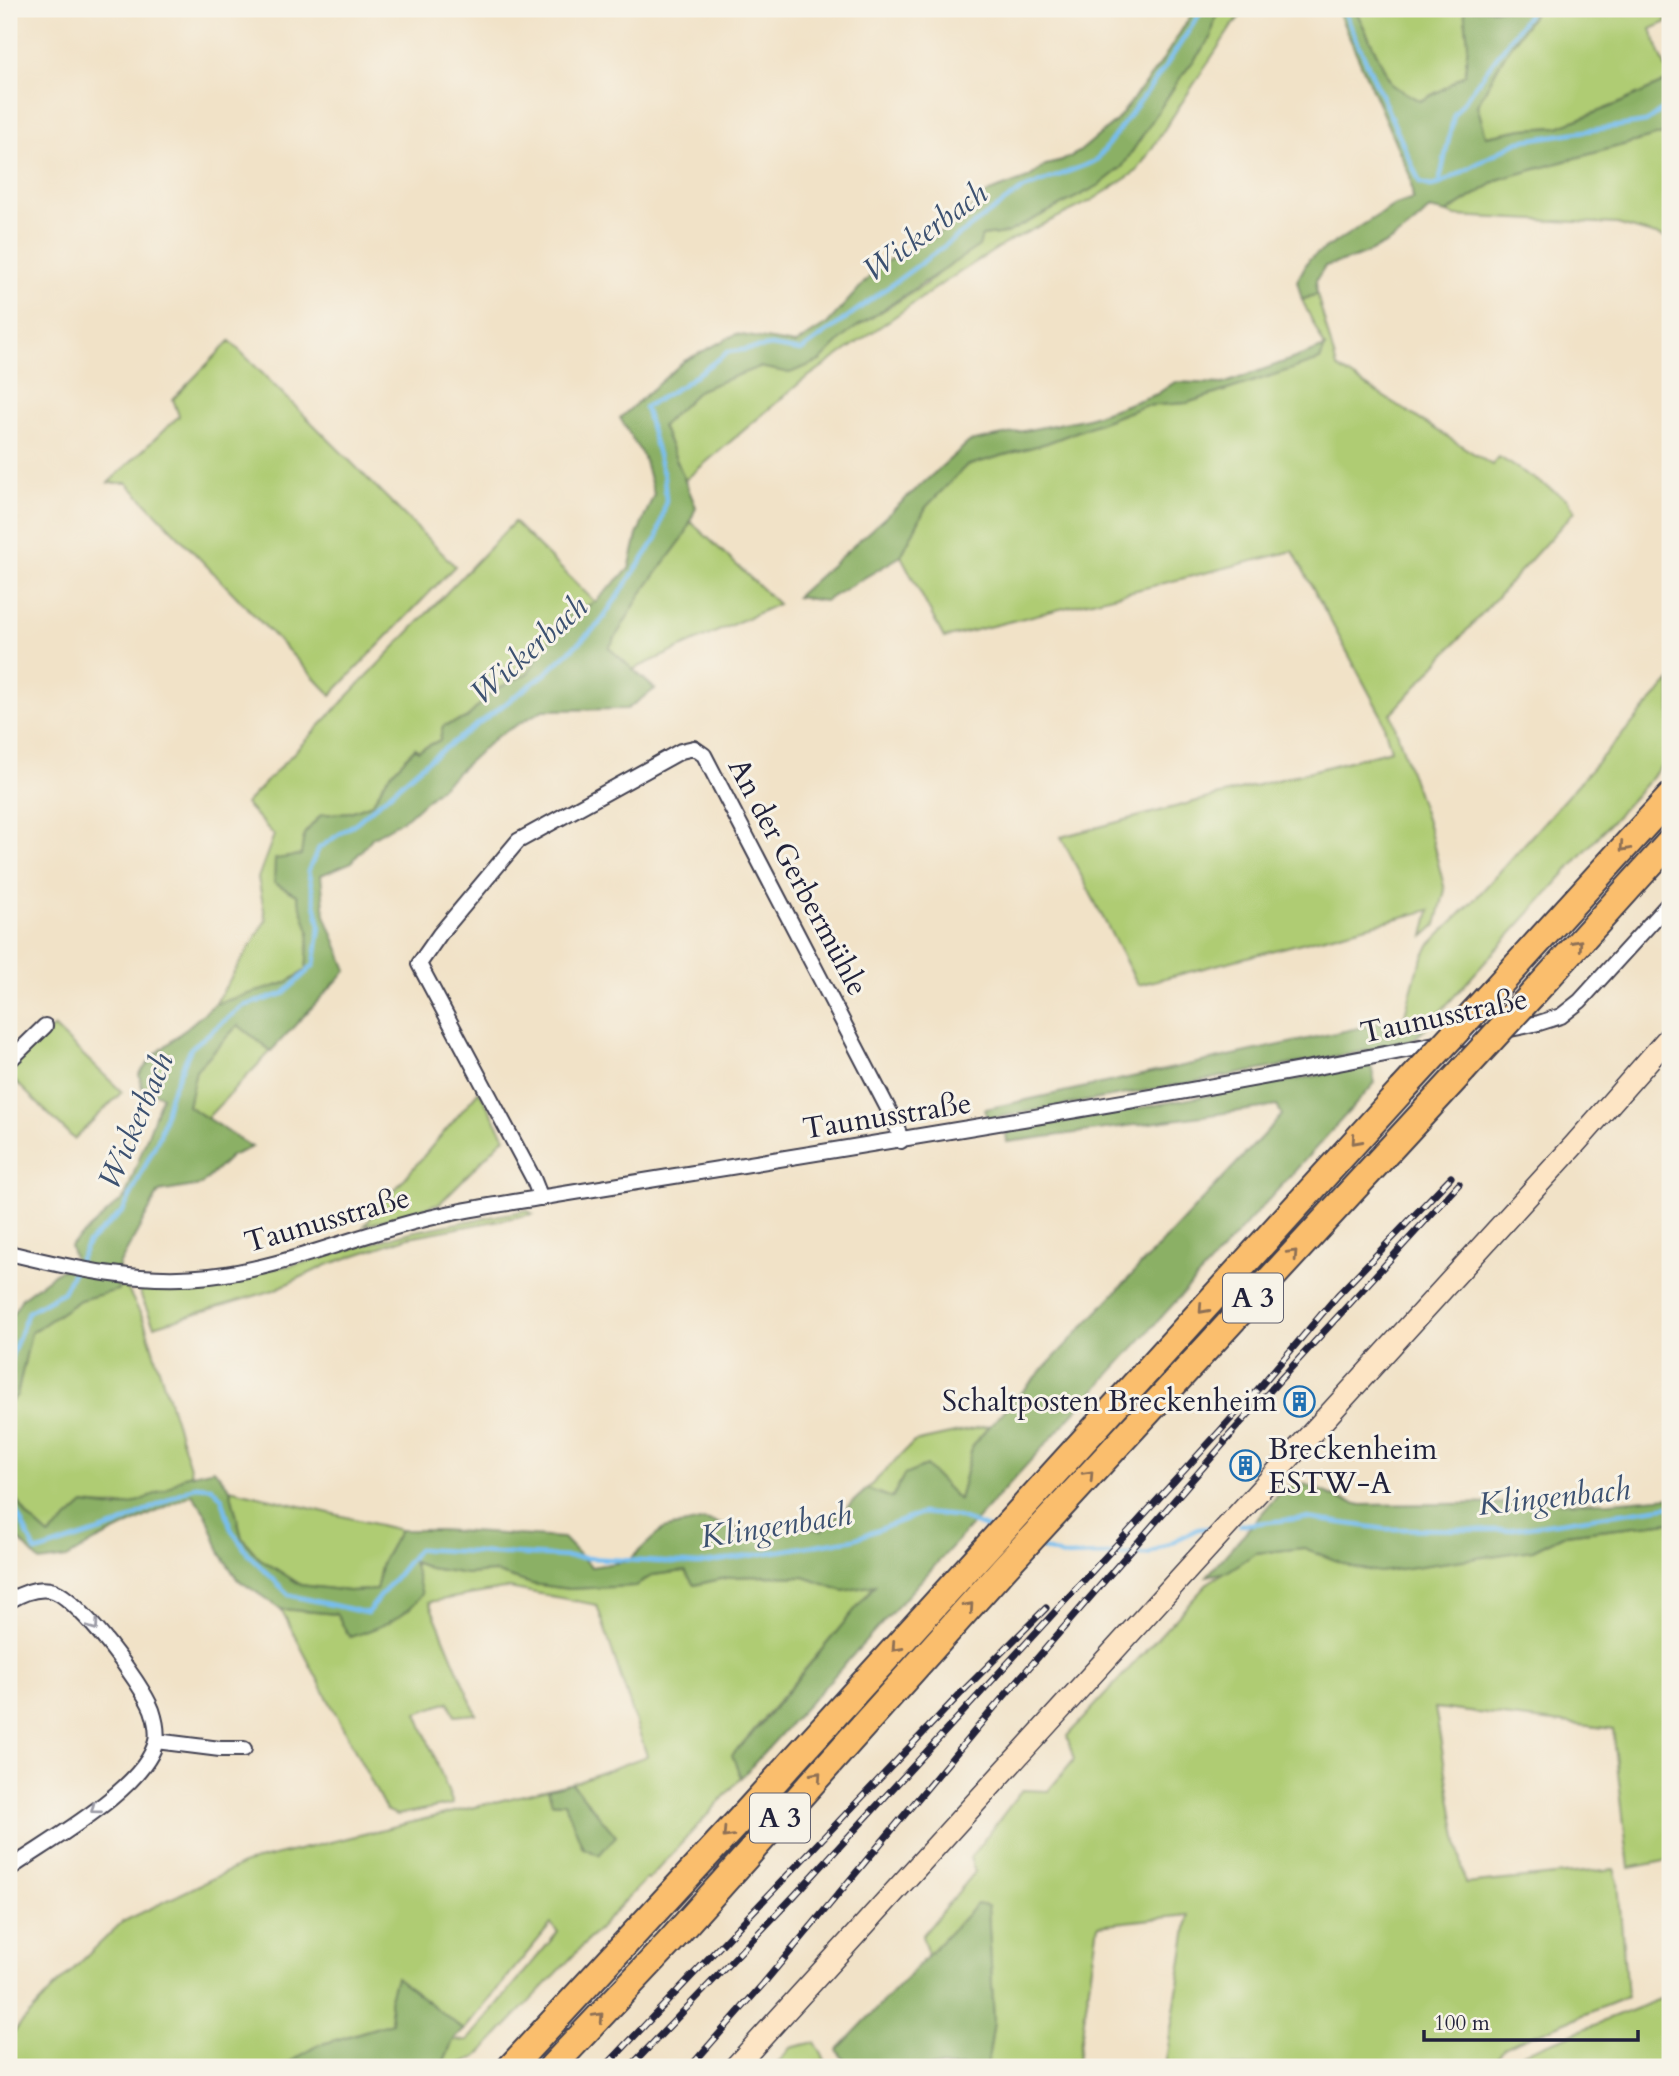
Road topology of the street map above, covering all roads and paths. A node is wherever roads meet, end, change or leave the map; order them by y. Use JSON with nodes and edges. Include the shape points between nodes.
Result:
{"nodes":[{"id":1,"x":1670,"y":797,"type":"edge"},
{"id":2,"x":1670,"y":842,"type":"edge"},
{"id":3,"x":1670,"y":901,"type":"edge"},
{"id":4,"x":46,"y":1026,"type":"dead end"},
{"id":5,"x":1670,"y":1036,"type":"edge"},
{"id":6,"x":9,"y":1061,"type":"edge"},
{"id":7,"x":901,"y":1141,"type":"junction"},
{"id":8,"x":541,"y":1198,"type":"junction"},
{"id":9,"x":9,"y":1253,"type":"edge"},
{"id":10,"x":9,"y":1601,"type":"edge"},
{"id":11,"x":156,"y":1741,"type":"junction"},
{"id":12,"x":244,"y":1749,"type":"dead end"},
{"id":13,"x":9,"y":1869,"type":"edge"},
{"id":14,"x":511,"y":2067,"type":"edge"},
{"id":15,"x":552,"y":2067,"type":"edge"},
{"id":16,"x":735,"y":2067,"type":"edge"}],
"edges":[{"from":1,"to":14,"type":"highway","number":"A 3","one_way":true,"bridge":true},
{"from":15,"to":2,"type":"highway","number":"A 3","one_way":true,"bridge":true},
{"from":3,"to":7,"type":"street","name":"Taunusstraße","via":[[1580,1001],[1549,1020],[1345,1063]]},
{"from":4,"to":6,"type":"street"},
{"from":5,"to":16,"type":"main road"},
{"from":7,"to":8,"type":"street","name":"Taunusstraße"},
{"from":7,"to":8,"type":"street","name":"An der Gerbermühle","via":[[897,1124],[717,779],[704,755],[694,748],[518,841],[419,964]]},
{"from":8,"to":9,"type":"street","name":"Taunusstraße","via":[[422,1220],[210,1276],[153,1279],[66,1267]]},
{"from":10,"to":11,"type":"street","one_way":true,"via":[[40,1588],[68,1599],[87,1615],[145,1695],[156,1723]]},
{"from":11,"to":12,"type":"street"},
{"from":11,"to":13,"type":"street","one_way":true,"via":[[133,1780]]}]}
